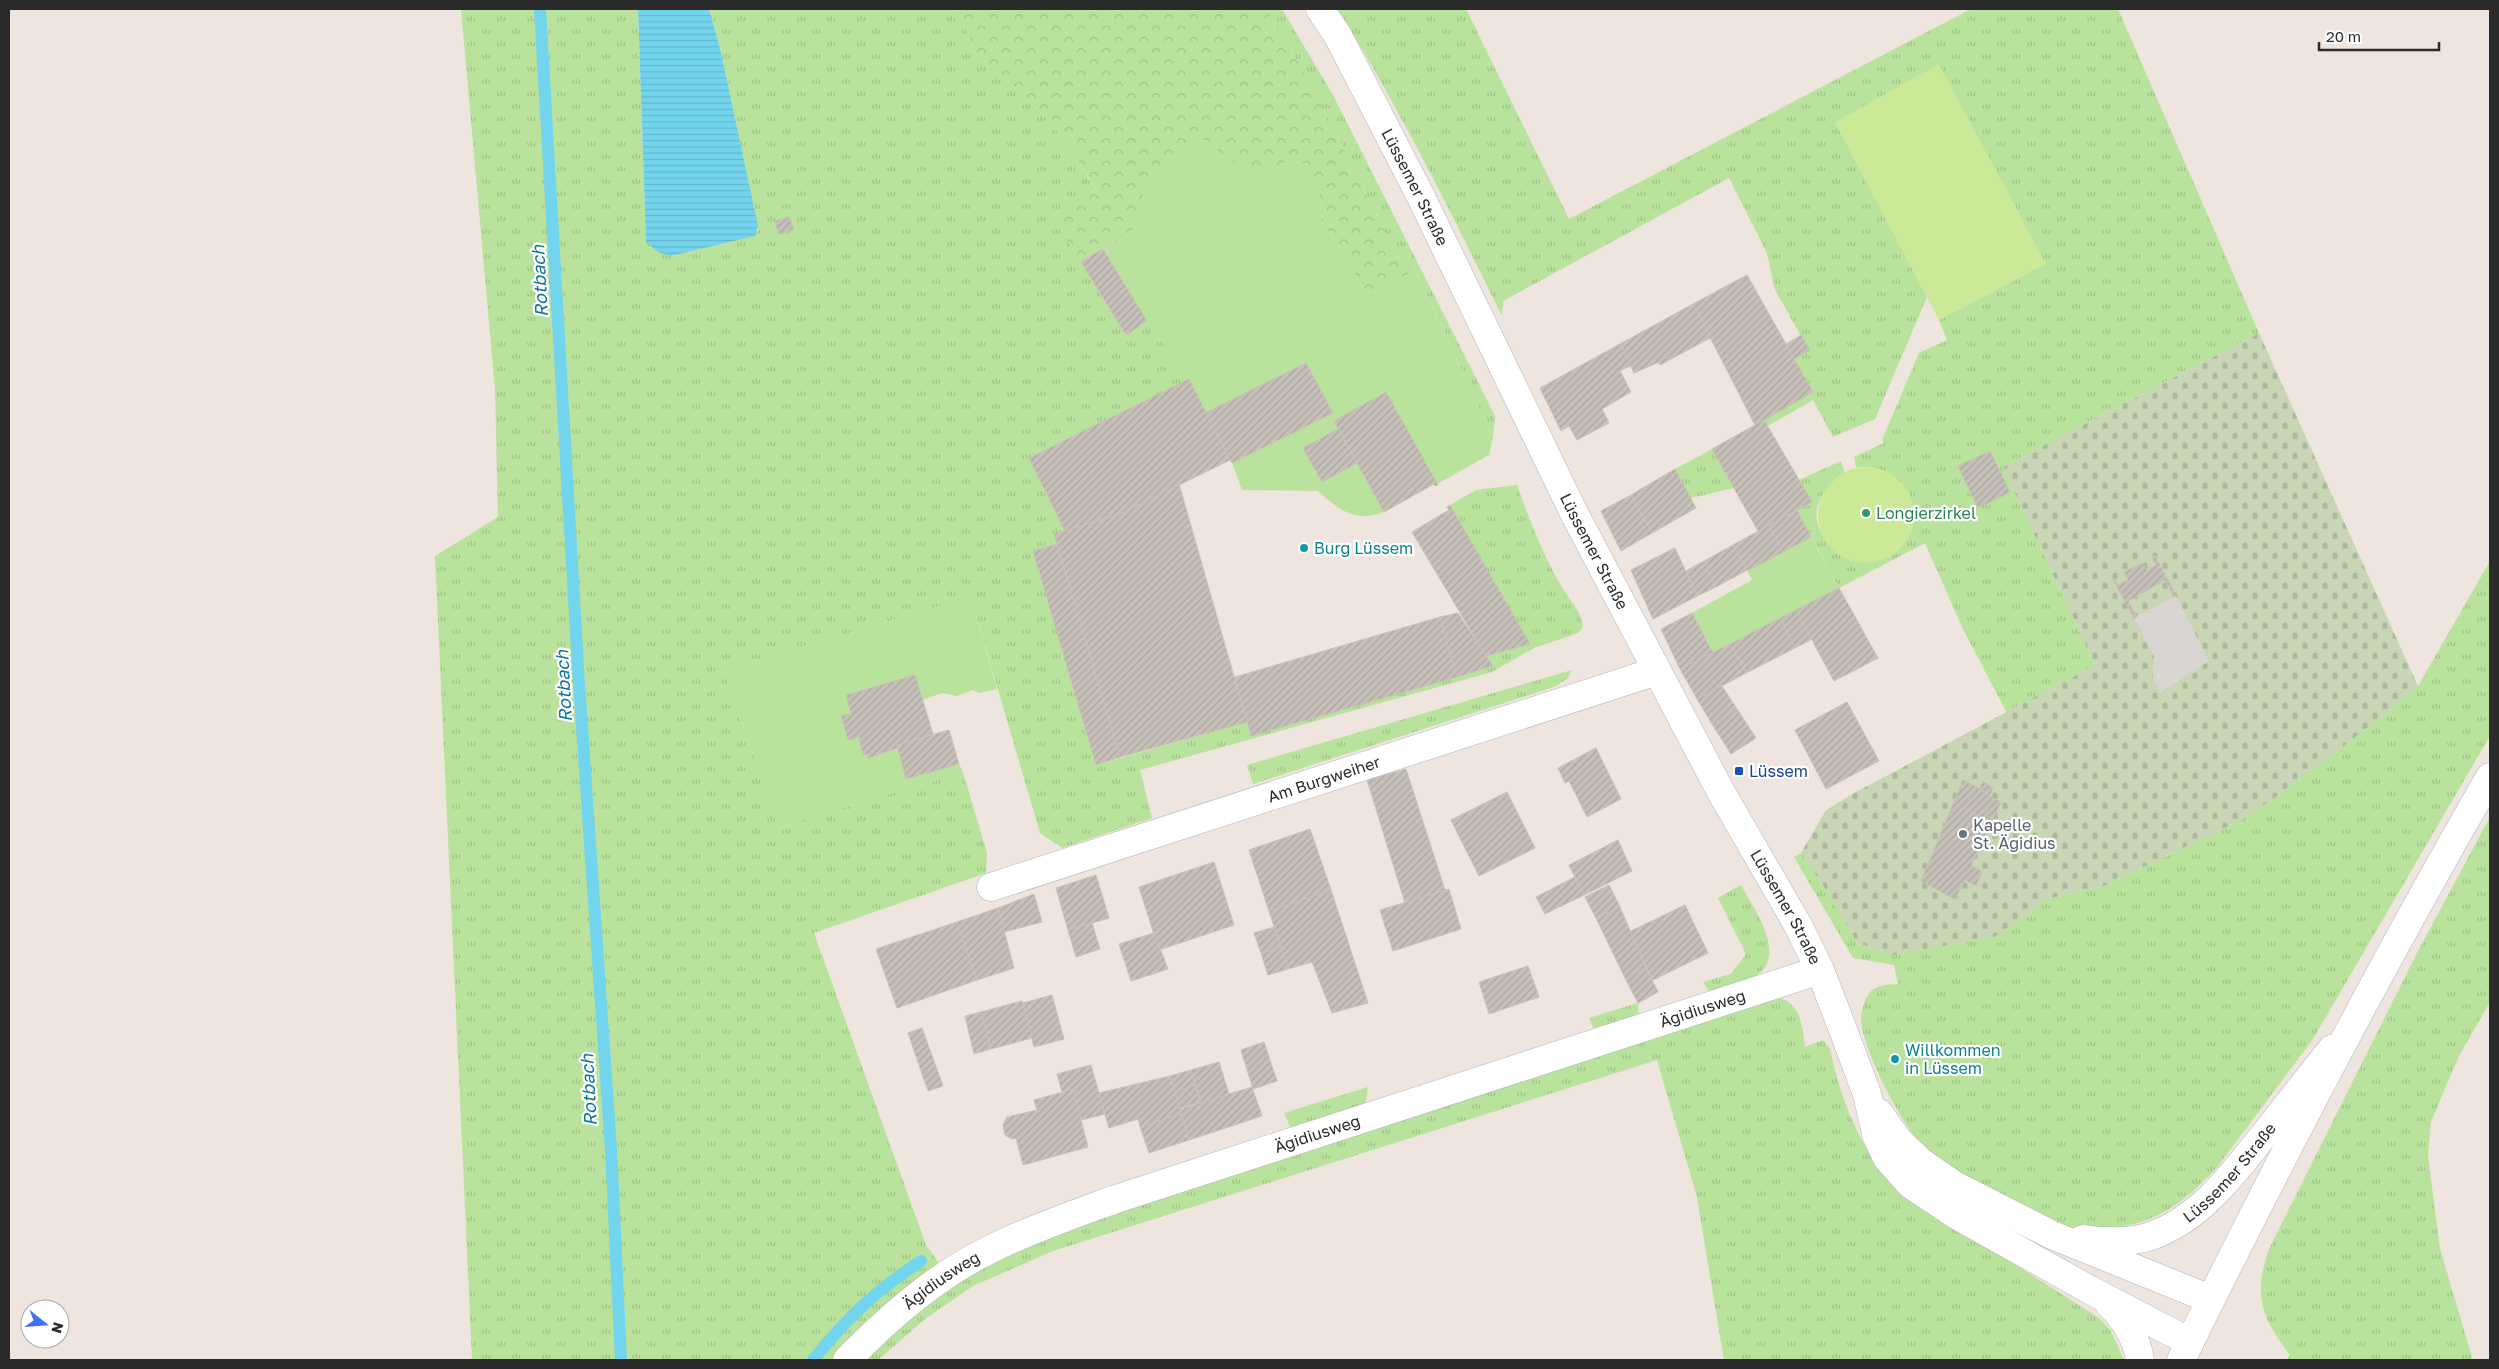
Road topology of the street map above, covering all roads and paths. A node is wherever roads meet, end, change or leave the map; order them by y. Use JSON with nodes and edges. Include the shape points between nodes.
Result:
{"nodes":[{"id":1,"x":1320,"y":9,"type":"edge"},
{"id":2,"x":1657,"y":671,"type":"junction"},
{"id":3,"x":2490,"y":777,"type":"edge"},
{"id":4,"x":991,"y":888,"type":"dead end"},
{"id":5,"x":1820,"y":970,"type":"junction"},
{"id":6,"x":2358,"y":1016,"type":"junction"},
{"id":7,"x":1867,"y":1094,"type":"junction"},
{"id":8,"x":2052,"y":1234,"type":"junction"},
{"id":9,"x":2090,"y":1290,"type":"junction"},
{"id":10,"x":2210,"y":1299,"type":"junction"},
{"id":11,"x":2186,"y":1351,"type":"edge"},
{"id":12,"x":847,"y":1360,"type":"edge"},
{"id":13,"x":2140,"y":1360,"type":"edge"}],
"edges":[{"from":1,"to":2,"type":"street","name":"Lüssemer Straße","via":[[1338,36],[1417,188],[1574,513]]},
{"from":2,"to":4,"type":"street","name":"Am Burgweiher"},
{"from":2,"to":5,"type":"street","name":"Lüssemer Straße"},
{"from":3,"to":6,"type":"street"},
{"from":5,"to":7,"type":"street","name":"Lüssemer Straße"},
{"from":5,"to":12,"type":"street","name":"Ägidiusweg","via":[[1049,1223],[956,1268],[901,1309]]},
{"from":6,"to":8,"type":"street","name":"Lüssemer Straße","via":[[2239,1165],[2205,1204],[2190,1215],[2150,1236],[2131,1240],[2090,1240]]},
{"from":6,"to":10,"type":"street"},
{"from":7,"to":8,"type":"street","name":"Lüssemer Straße","via":[[1897,1139],[1921,1162],[1954,1186]]},
{"from":7,"to":9,"type":"street","name":"Lüssemer Straße","via":[[1877,1137],[1887,1158],[1910,1184],[1958,1216]]},
{"from":8,"to":10,"type":"street","name":"Lüssemer Straße"},
{"from":9,"to":11,"type":"street","name":"Lüssemer Straße"},
{"from":9,"to":13,"type":"street","name":"Lüssemer Straße","via":[[2121,1316],[2136,1343]]},
{"from":10,"to":11,"type":"street"}]}
